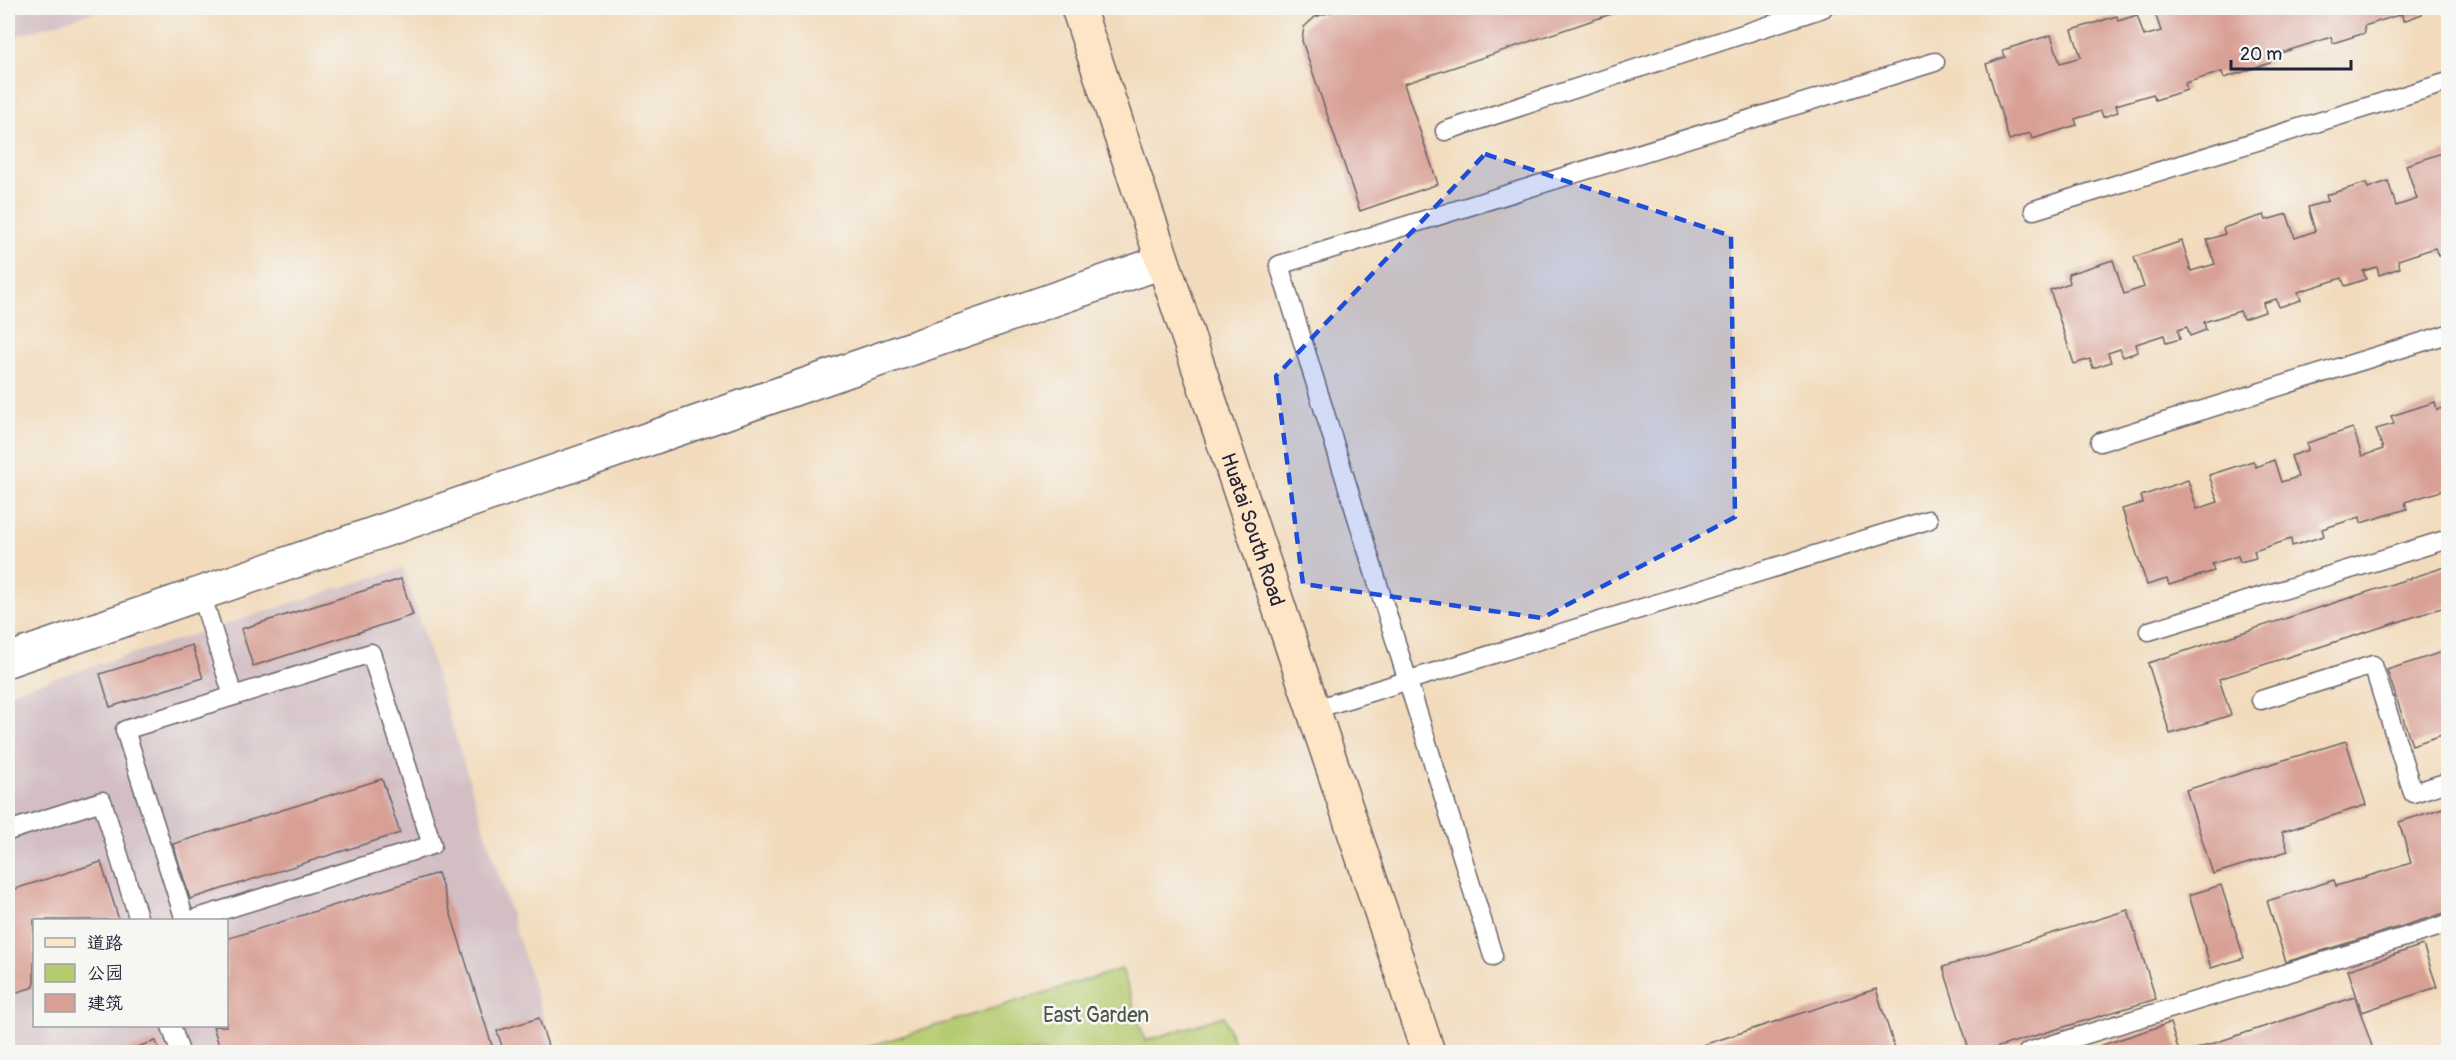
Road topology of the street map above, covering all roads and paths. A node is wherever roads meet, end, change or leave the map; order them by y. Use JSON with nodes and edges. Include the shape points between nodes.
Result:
{"nodes":[{"id":1,"x":1822,"y":8,"type":"edge"},
{"id":2,"x":1084,"y":9,"type":"edge"},
{"id":3,"x":1794,"y":12,"type":"edge"},
{"id":4,"x":1935,"y":62,"type":"dead end"},
{"id":5,"x":2448,"y":82,"type":"edge"},
{"id":6,"x":1444,"y":131,"type":"dead end"},
{"id":7,"x":2034,"y":210,"type":"dead end"},
{"id":8,"x":1162,"y":262,"type":"junction"},
{"id":9,"x":2448,"y":334,"type":"edge"},
{"id":10,"x":2100,"y":442,"type":"dead end"},
{"id":11,"x":1928,"y":520,"type":"dead end"},
{"id":12,"x":2448,"y":539,"type":"edge"},
{"id":13,"x":201,"y":593,"type":"junction"},
{"id":14,"x":2149,"y":632,"type":"dead end"},
{"id":15,"x":8,"y":660,"type":"edge"},
{"id":16,"x":1407,"y":681,"type":"junction"},
{"id":17,"x":233,"y":696,"type":"junction"},
{"id":18,"x":2261,"y":700,"type":"dead end"},
{"id":19,"x":1312,"y":710,"type":"junction"},
{"id":20,"x":2448,"y":782,"type":"edge"},
{"id":21,"x":8,"y":831,"type":"edge"},
{"id":22,"x":138,"y":919,"type":"edge"},
{"id":23,"x":184,"y":919,"type":"edge"},
{"id":24,"x":197,"y":919,"type":"edge"},
{"id":25,"x":2448,"y":924,"type":"edge"},
{"id":26,"x":1493,"y":956,"type":"dead end"},
{"id":27,"x":171,"y":1027,"type":"edge"},
{"id":28,"x":180,"y":1053,"type":"edge"},
{"id":29,"x":1428,"y":1053,"type":"edge"},
{"id":30,"x":2028,"y":1053,"type":"edge"}],
"edges":[{"from":1,"to":3,"type":"lane"},
{"from":2,"to":8,"type":"main road","name":"Huatai South Road"},
{"from":3,"to":6,"type":"lane"},
{"from":4,"to":16,"type":"lane","via":[[1279,266]]},
{"from":5,"to":7,"type":"lane"},
{"from":8,"to":13,"type":"street"},
{"from":8,"to":19,"type":"main road","name":"Huatai South Road"},
{"from":9,"to":10,"type":"lane"},
{"from":11,"to":16,"type":"lane"},
{"from":12,"to":14,"type":"lane"},
{"from":13,"to":15,"type":"street"},
{"from":13,"to":17,"type":"lane"},
{"from":16,"to":19,"type":"lane"},
{"from":16,"to":26,"type":"lane"},
{"from":17,"to":23,"type":"lane","via":[[125,730]]},
{"from":17,"to":24,"type":"lane","via":[[371,653],[432,845]]},
{"from":18,"to":20,"type":"lane","via":[[2373,665],[2413,793]]},
{"from":19,"to":29,"type":"main road","name":"Huatai South Road"},
{"from":21,"to":22,"type":"lane","via":[[102,801]]},
{"from":25,"to":30,"type":"lane"},
{"from":27,"to":28,"type":"lane"}]}
